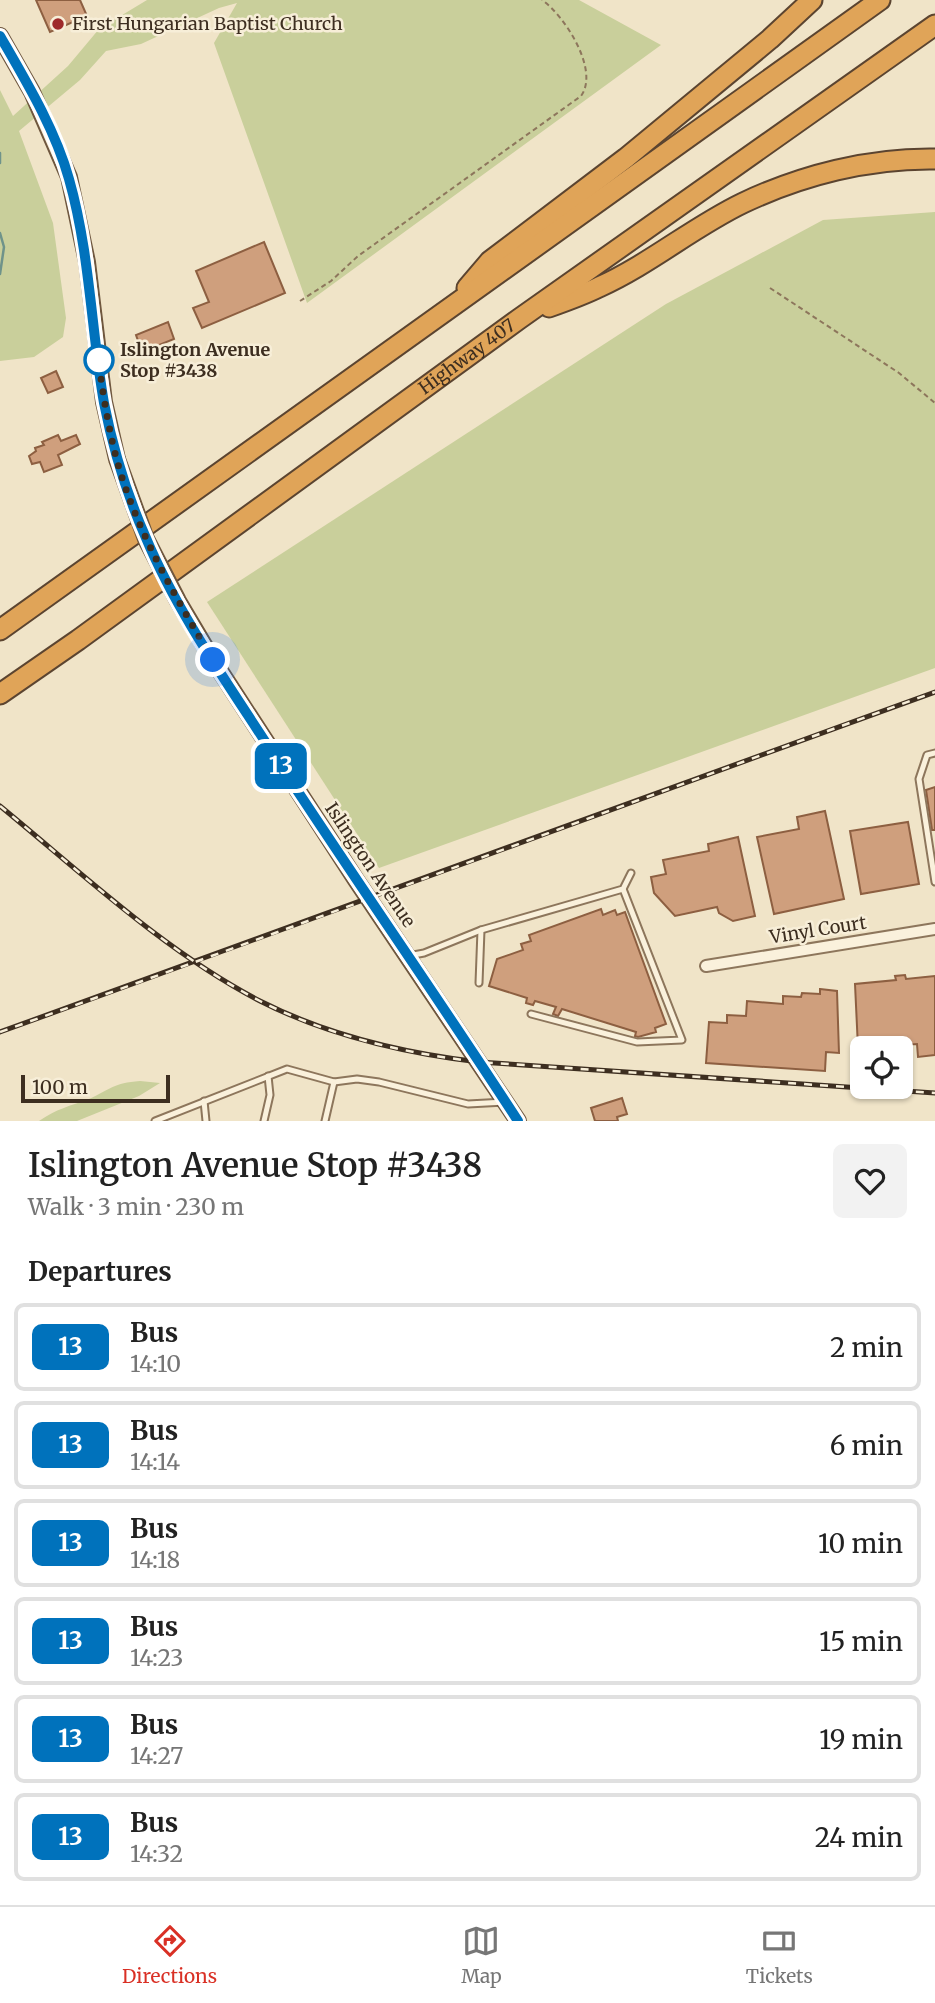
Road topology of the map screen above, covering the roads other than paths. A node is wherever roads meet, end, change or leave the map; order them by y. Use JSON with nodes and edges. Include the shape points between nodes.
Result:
{"nodes":[{"id":1,"x":812,"y":0,"type":"edge"},
{"id":2,"x":880,"y":0,"type":"edge"},
{"id":3,"x":935,"y":25,"type":"edge"},
{"id":4,"x":0,"y":36,"type":"edge"},
{"id":5,"x":935,"y":159,"type":"edge"},
{"id":6,"x":445,"y":313,"type":"junction"},
{"id":7,"x":519,"y":319,"type":"junction"},
{"id":8,"x":0,"y":630,"type":"edge"},
{"id":9,"x":0,"y":694,"type":"edge"},
{"id":10,"x":935,"y":753,"type":"edge"},
{"id":11,"x":631,"y":873,"type":"dead end"},
{"id":12,"x":935,"y":882,"type":"edge"},
{"id":13,"x":623,"y":889,"type":"junction"},
{"id":14,"x":935,"y":929,"type":"edge"},
{"id":15,"x":481,"y":930,"type":"junction"},
{"id":16,"x":408,"y":957,"type":"junction"},
{"id":17,"x":706,"y":966,"type":"dead end"},
{"id":18,"x":479,"y":984,"type":"dead end"},
{"id":19,"x":531,"y":1014,"type":"dead end"},
{"id":20,"x":268,"y":1076,"type":"junction"},
{"id":21,"x":334,"y":1082,"type":"junction"},
{"id":22,"x":204,"y":1101,"type":"junction"},
{"id":23,"x":506,"y":1102,"type":"junction"},
{"id":24,"x":155,"y":1121,"type":"edge"},
{"id":25,"x":206,"y":1121,"type":"edge"},
{"id":26,"x":264,"y":1121,"type":"edge"},
{"id":27,"x":325,"y":1121,"type":"edge"},
{"id":28,"x":518,"y":1121,"type":"edge"}],
"edges":[{"from":1,"to":6,"type":"highway","via":[[626,158],[490,261]]},
{"from":2,"to":6,"type":"highway"},
{"from":3,"to":7,"type":"highway","name":"Highway 407"},
{"from":4,"to":16,"type":"main road","name":"Islington Avenue","bridge":true,"via":[[32,92],[69,177],[87,262],[104,402],[117,459],[146,538],[213,660]]},
{"from":5,"to":7,"type":"highway","via":[[863,164],[767,192],[600,287]]},
{"from":6,"to":8,"type":"highway"},
{"from":7,"to":9,"type":"highway","name":"Highway 407"},
{"from":10,"to":12,"type":"lane","via":[[928,755],[919,779]]},
{"from":11,"to":13,"type":"lane"},
{"from":13,"to":15,"type":"lane"},
{"from":13,"to":19,"type":"lane","via":[[682,1040],[637,1042]]},
{"from":14,"to":17,"type":"street","name":"Vinyl Court"},
{"from":15,"to":16,"type":"lane"},
{"from":15,"to":18,"type":"lane"},
{"from":16,"to":23,"type":"main road","name":"Islington Avenue"},
{"from":20,"to":21,"type":"lane","via":[[287,1069]]},
{"from":20,"to":22,"type":"lane"},
{"from":20,"to":26,"type":"lane","via":[[270,1095]]},
{"from":21,"to":23,"type":"lane","via":[[379,1082],[468,1104]]},
{"from":21,"to":27,"type":"lane"},
{"from":22,"to":24,"type":"lane"},
{"from":22,"to":25,"type":"lane"},
{"from":23,"to":28,"type":"main road","name":"Islington Avenue"}]}
